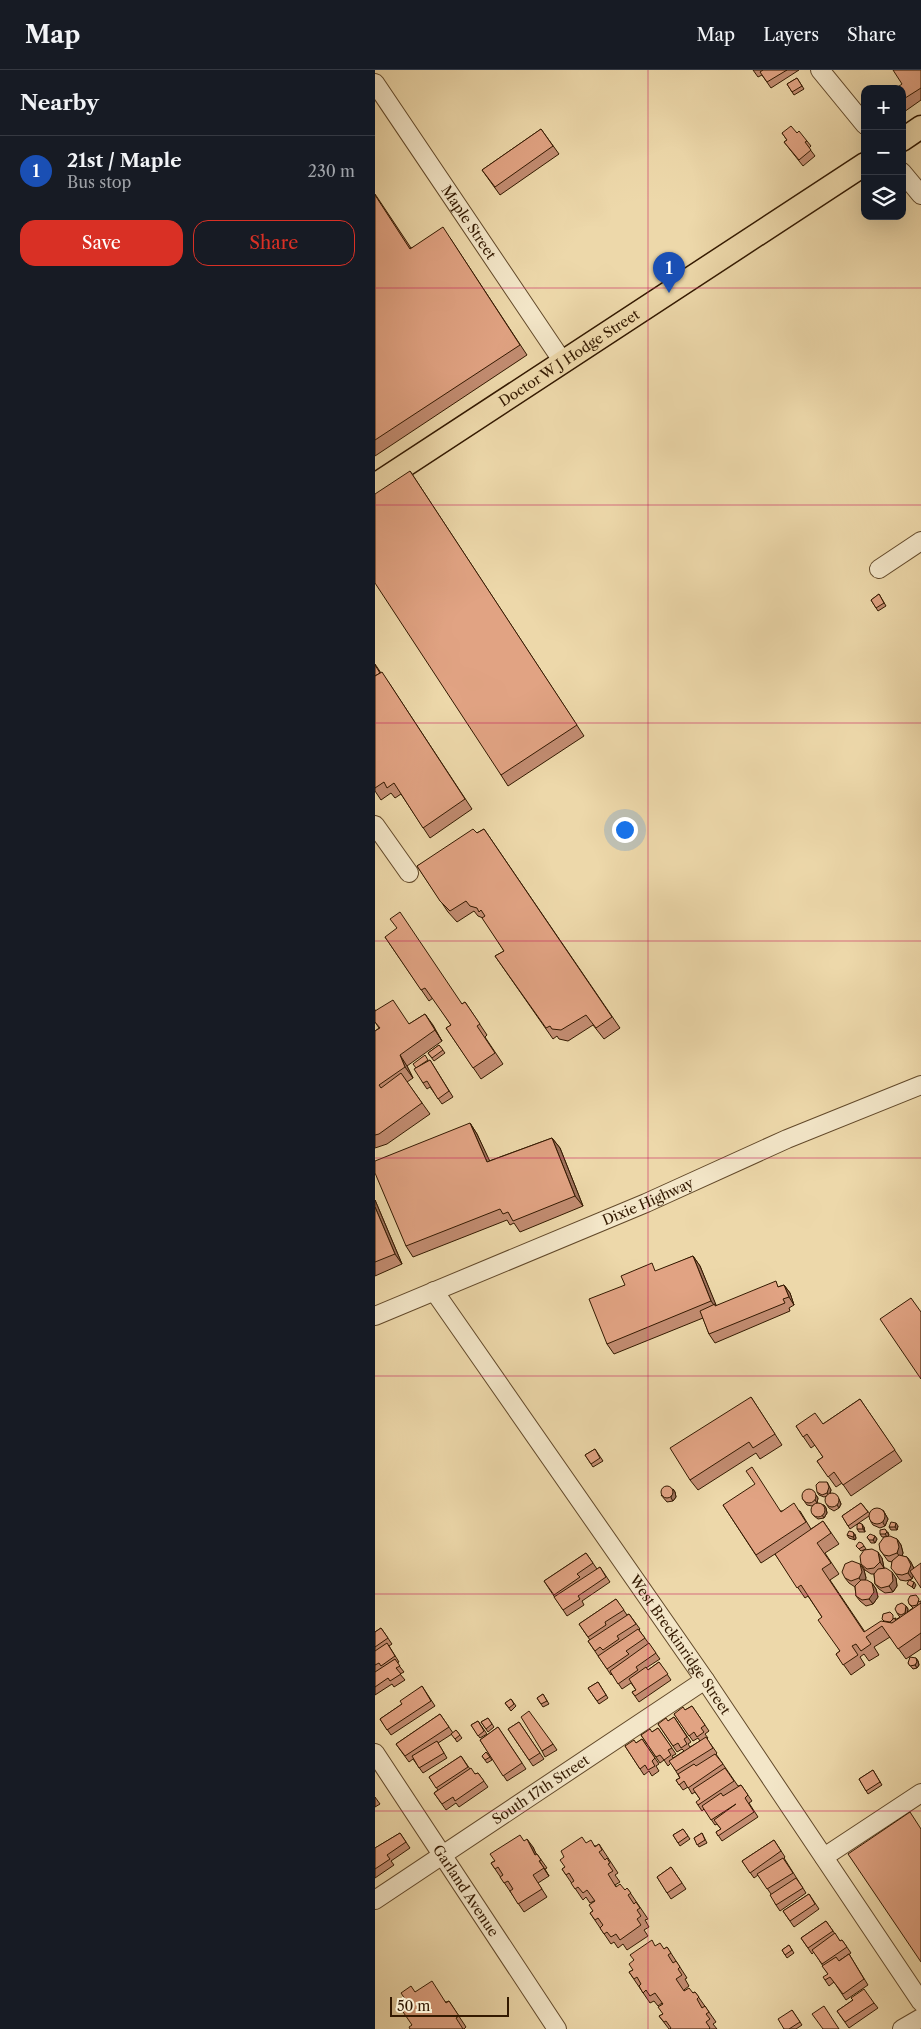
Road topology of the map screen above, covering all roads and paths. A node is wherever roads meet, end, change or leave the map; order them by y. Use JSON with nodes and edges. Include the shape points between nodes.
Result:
{"nodes":[{"id":1,"x":820,"y":70,"type":"edge"},
{"id":2,"x":375,"y":82,"type":"edge"},
{"id":3,"x":861,"y":120,"type":"edge"},
{"id":4,"x":921,"y":128,"type":"edge"},
{"id":5,"x":906,"y":137,"type":"edge"},
{"id":6,"x":861,"y":167,"type":"edge"},
{"id":7,"x":905,"y":175,"type":"edge"},
{"id":8,"x":921,"y":194,"type":"edge"},
{"id":9,"x":563,"y":362,"type":"junction"},
{"id":10,"x":375,"y":485,"type":"edge"},
{"id":11,"x":921,"y":541,"type":"edge"},
{"id":12,"x":879,"y":569,"type":"dead end"},
{"id":13,"x":375,"y":825,"type":"edge"},
{"id":14,"x":409,"y":873,"type":"dead end"},
{"id":15,"x":921,"y":1085,"type":"edge"},
{"id":16,"x":435,"y":1291,"type":"junction"},
{"id":17,"x":375,"y":1316,"type":"edge"},
{"id":18,"x":705,"y":1680,"type":"junction"},
{"id":19,"x":375,"y":1753,"type":"edge"},
{"id":20,"x":921,"y":1793,"type":"edge"},
{"id":21,"x":442,"y":1856,"type":"junction"},
{"id":22,"x":824,"y":1857,"type":"junction"},
{"id":23,"x":375,"y":1900,"type":"edge"},
{"id":24,"x":921,"y":2002,"type":"edge"},
{"id":25,"x":921,"y":2018,"type":"edge"},
{"id":26,"x":557,"y":2029,"type":"edge"},
{"id":27,"x":902,"y":2029,"type":"edge"}],
"edges":[{"from":1,"to":3,"type":"street"},
{"from":2,"to":9,"type":"street","name":"Maple Street"},
{"from":4,"to":5,"type":"main road"},
{"from":6,"to":9,"type":"main road","name":"Doctor W J Hodge Street"},
{"from":7,"to":8,"type":"street"},
{"from":9,"to":10,"type":"main road","name":"Doctor W J Hodge Street"},
{"from":11,"to":12,"type":"street"},
{"from":13,"to":14,"type":"street"},
{"from":15,"to":16,"type":"street","name":"Dixie Highway","via":[[787,1139],[646,1203]]},
{"from":16,"to":17,"type":"street","name":"Dixie Highway"},
{"from":16,"to":18,"type":"street","name":"West Breckinridge Street"},
{"from":18,"to":21,"type":"street","name":"South 17th Street"},
{"from":18,"to":22,"type":"street","name":"West Breckinridge Street"},
{"from":19,"to":21,"type":"street","name":"Garland Avenue"},
{"from":20,"to":22,"type":"street"},
{"from":21,"to":23,"type":"street","name":"South 17th Street"},
{"from":21,"to":26,"type":"street","name":"Garland Avenue"},
{"from":22,"to":24,"type":"street","name":"West Breckinridge Street"},
{"from":25,"to":27,"type":"street"}]}
